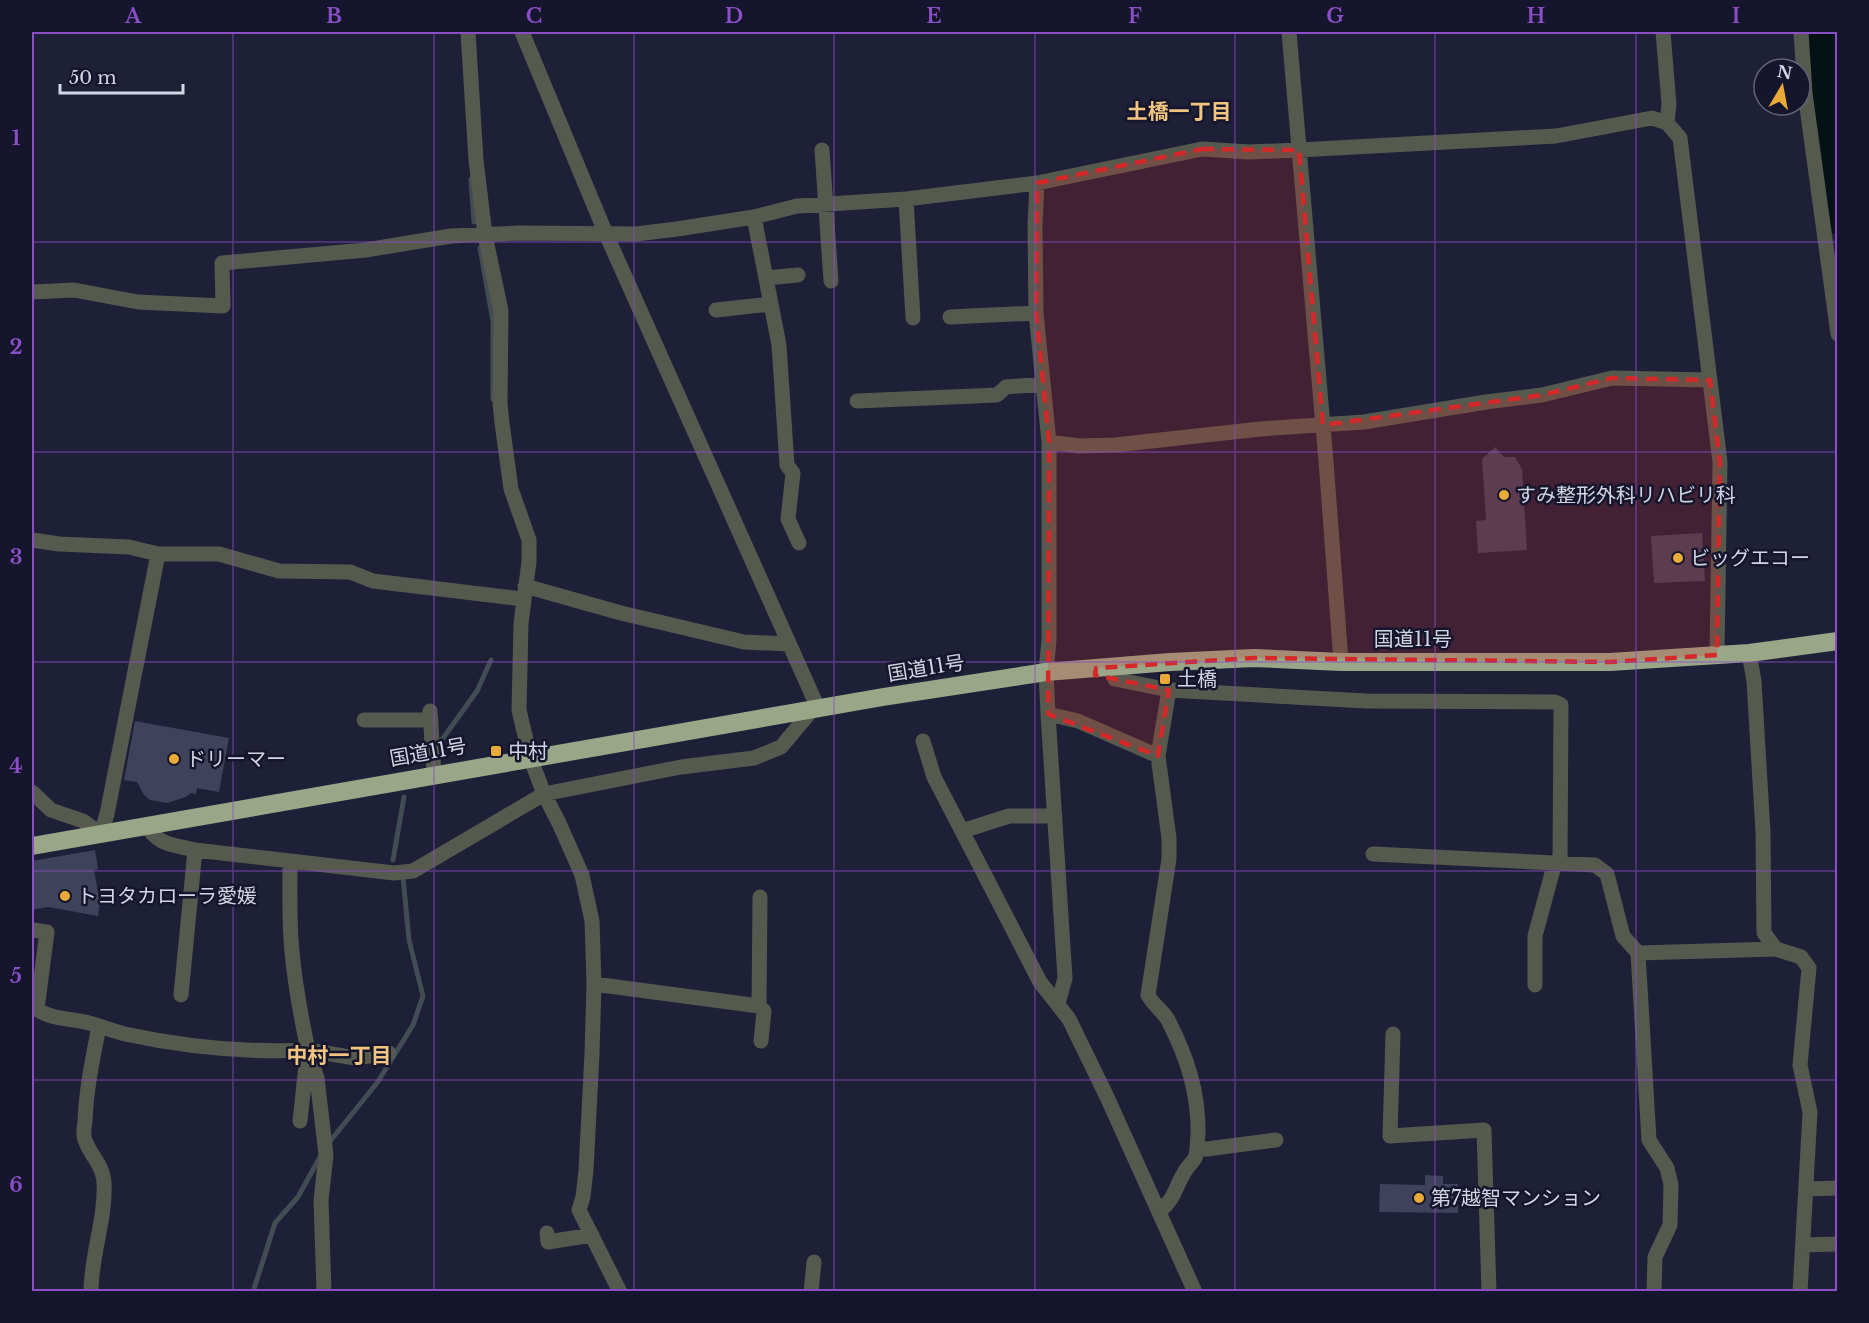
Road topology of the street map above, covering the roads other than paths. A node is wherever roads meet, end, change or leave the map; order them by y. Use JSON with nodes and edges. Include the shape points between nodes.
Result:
{"nodes":[{"id":1,"x":468,"y":32,"type":"edge"},
{"id":2,"x":522,"y":32,"type":"edge"},
{"id":3,"x":1289,"y":32,"type":"edge"},
{"id":4,"x":1663,"y":32,"type":"edge"},
{"id":5,"x":1801,"y":32,"type":"edge"},
{"id":6,"x":1667,"y":123,"type":"junction"},
{"id":7,"x":822,"y":150,"type":"dead end"},
{"id":8,"x":1299,"y":150,"type":"junction"},
{"id":9,"x":1037,"y":183,"type":"junction"},
{"id":10,"x":906,"y":199,"type":"junction"},
{"id":11,"x":826,"y":204,"type":"junction"},
{"id":12,"x":754,"y":217,"type":"junction"},
{"id":13,"x":606,"y":234,"type":"junction"},
{"id":14,"x":485,"y":235,"type":"junction"},
{"id":15,"x":798,"y":275,"type":"dead end"},
{"id":16,"x":766,"y":278,"type":"junction"},
{"id":17,"x":831,"y":281,"type":"dead end"},
{"id":18,"x":32,"y":292,"type":"edge"},
{"id":19,"x":771,"y":304,"type":"junction"},
{"id":20,"x":716,"y":310,"type":"dead end"},
{"id":21,"x":1036,"y":313,"type":"junction"},
{"id":22,"x":950,"y":317,"type":"dead end"},
{"id":23,"x":913,"y":318,"type":"dead end"},
{"id":24,"x":1838,"y":334,"type":"edge"},
{"id":25,"x":1710,"y":380,"type":"junction"},
{"id":26,"x":1043,"y":384,"type":"junction"},
{"id":27,"x":857,"y":401,"type":"dead end"},
{"id":28,"x":1323,"y":425,"type":"junction"},
{"id":29,"x":1049,"y":442,"type":"junction"},
{"id":30,"x":32,"y":540,"type":"edge"},
{"id":31,"x":799,"y":543,"type":"dead end"},
{"id":32,"x":158,"y":555,"type":"junction"},
{"id":33,"x":524,"y":593,"type":"junction"},
{"id":34,"x":1838,"y":641,"type":"edge"},
{"id":35,"x":789,"y":644,"type":"junction"},
{"id":36,"x":1749,"y":652,"type":"junction"},
{"id":37,"x":1717,"y":655,"type":"junction"},
{"id":38,"x":1341,"y":662,"type":"junction"},
{"id":39,"x":1110,"y":667,"type":"junction"},
{"id":40,"x":1046,"y":672,"type":"junction"},
{"id":41,"x":1169,"y":690,"type":"junction"},
{"id":42,"x":815,"y":709,"type":"junction"},
{"id":43,"x":1048,"y":714,"type":"junction"},
{"id":44,"x":364,"y":720,"type":"dead end"},
{"id":45,"x":923,"y":741,"type":"dead end"},
{"id":46,"x":1158,"y":756,"type":"junction"},
{"id":47,"x":530,"y":757,"type":"junction"},
{"id":48,"x":433,"y":760,"type":"junction"},
{"id":49,"x":32,"y":792,"type":"edge"},
{"id":50,"x":544,"y":794,"type":"junction"},
{"id":51,"x":1055,"y":816,"type":"junction"},
{"id":52,"x":146,"y":825,"type":"junction"},
{"id":53,"x":962,"y":831,"type":"junction"},
{"id":54,"x":100,"y":834,"type":"junction"},
{"id":55,"x":32,"y":846,"type":"edge"},
{"id":56,"x":195,"y":850,"type":"junction"},
{"id":57,"x":1373,"y":854,"type":"dead end"},
{"id":58,"x":290,"y":862,"type":"junction"},
{"id":59,"x":1558,"y":862,"type":"junction"},
{"id":60,"x":760,"y":897,"type":"dead end"},
{"id":61,"x":32,"y":930,"type":"edge"},
{"id":62,"x":1776,"y":949,"type":"junction"},
{"id":63,"x":1638,"y":953,"type":"junction"},
{"id":64,"x":594,"y":984,"type":"junction"},
{"id":65,"x":1535,"y":985,"type":"dead end"},
{"id":66,"x":181,"y":995,"type":"dead end"},
{"id":67,"x":1058,"y":1005,"type":"junction"},
{"id":68,"x":759,"y":1006,"type":"junction"},
{"id":69,"x":99,"y":1026,"type":"junction"},
{"id":70,"x":1393,"y":1034,"type":"dead end"},
{"id":71,"x":761,"y":1041,"type":"dead end"},
{"id":72,"x":308,"y":1050,"type":"junction"},
{"id":73,"x":389,"y":1053,"type":"dead end"},
{"id":74,"x":300,"y":1121,"type":"dead end"},
{"id":75,"x":1276,"y":1140,"type":"dead end"},
{"id":76,"x":1197,"y":1148,"type":"junction"},
{"id":77,"x":1838,"y":1188,"type":"edge"},
{"id":78,"x":1807,"y":1189,"type":"junction"},
{"id":79,"x":1160,"y":1211,"type":"junction"},
{"id":80,"x":547,"y":1233,"type":"dead end"},
{"id":81,"x":592,"y":1235,"type":"junction"},
{"id":82,"x":1838,"y":1244,"type":"edge"},
{"id":83,"x":1803,"y":1245,"type":"junction"},
{"id":84,"x":814,"y":1262,"type":"dead end"},
{"id":85,"x":92,"y":1292,"type":"edge"},
{"id":86,"x":324,"y":1292,"type":"edge"},
{"id":87,"x":620,"y":1292,"type":"edge"},
{"id":88,"x":811,"y":1292,"type":"edge"},
{"id":89,"x":1195,"y":1292,"type":"edge"},
{"id":90,"x":1490,"y":1292,"type":"edge"},
{"id":91,"x":1654,"y":1292,"type":"edge"},
{"id":92,"x":1800,"y":1292,"type":"edge"}],
"edges":[{"from":1,"to":14,"type":"street"},
{"from":2,"to":13,"type":"street"},
{"from":3,"to":8,"type":"street"},
{"from":4,"to":6,"type":"street"},
{"from":5,"to":24,"type":"street","via":[[1804,93]]},
{"from":6,"to":8,"type":"street","via":[[1652,118],[1556,136]]},
{"from":6,"to":25,"type":"street","via":[[1680,138]]},
{"from":7,"to":11,"type":"street"},
{"from":8,"to":9,"type":"street","via":[[1202,149]]},
{"from":8,"to":28,"type":"street"},
{"from":9,"to":10,"type":"street"},
{"from":9,"to":21,"type":"street"},
{"from":10,"to":11,"type":"street"},
{"from":10,"to":23,"type":"street"},
{"from":11,"to":12,"type":"street","via":[[797,206]]},
{"from":11,"to":17,"type":"street"},
{"from":12,"to":13,"type":"street","via":[[636,234]]},
{"from":12,"to":16,"type":"street"},
{"from":13,"to":14,"type":"street"},
{"from":13,"to":35,"type":"street"},
{"from":14,"to":18,"type":"street","via":[[222,263],[223,306],[138,302],[74,290]]},
{"from":14,"to":33,"type":"street","via":[[501,311],[500,404],[511,489],[529,540]]},
{"from":15,"to":16,"type":"street"},
{"from":16,"to":19,"type":"street"},
{"from":19,"to":20,"type":"street"},
{"from":19,"to":31,"type":"street","via":[[779,345],[787,465],[793,473],[788,519]]},
{"from":21,"to":22,"type":"street"},
{"from":21,"to":26,"type":"street"},
{"from":25,"to":28,"type":"street","via":[[1612,378],[1542,395]]},
{"from":25,"to":37,"type":"street","via":[[1720,462]]},
{"from":26,"to":27,"type":"street","via":[[1006,387],[997,395]]},
{"from":26,"to":29,"type":"street"},
{"from":28,"to":29,"type":"street","via":[[1115,445]]},
{"from":28,"to":38,"type":"street"},
{"from":29,"to":40,"type":"street"},
{"from":30,"to":32,"type":"street","via":[[129,547]]},
{"from":32,"to":33,"type":"street","via":[[219,554],[279,571],[350,572],[373,581]]},
{"from":32,"to":54,"type":"street"},
{"from":33,"to":35,"type":"street","via":[[744,642]]},
{"from":33,"to":47,"type":"street","via":[[519,710]]},
{"from":34,"to":36,"type":"highway","name":"国道11号"},
{"from":35,"to":42,"type":"street"},
{"from":36,"to":37,"type":"highway","name":"国道11号"},
{"from":36,"to":62,"type":"street","via":[[1763,832],[1764,933]]},
{"from":37,"to":38,"type":"highway","name":"国道11号","via":[[1610,662]]},
{"from":38,"to":39,"type":"highway","name":"国道11号","via":[[1254,658]]},
{"from":39,"to":40,"type":"highway","name":"国道11号"},
{"from":39,"to":41,"type":"street","via":[[1115,679]]},
{"from":40,"to":42,"type":"highway","name":"国道11号"},
{"from":40,"to":43,"type":"street"},
{"from":41,"to":46,"type":"street"},
{"from":41,"to":59,"type":"street","via":[[1366,701],[1562,705]]},
{"from":42,"to":47,"type":"highway","name":"国道11号"},
{"from":42,"to":50,"type":"street","via":[[781,747],[754,758],[681,767]]},
{"from":43,"to":46,"type":"street","via":[[1078,722]]},
{"from":43,"to":51,"type":"street"},
{"from":44,"to":48,"type":"street","via":[[430,715]]},
{"from":45,"to":53,"type":"street","via":[[934,777]]},
{"from":46,"to":76,"type":"street","via":[[1170,838],[1148,995],[1167,1017],[1195,1085]]},
{"from":47,"to":48,"type":"highway","name":"国道11号"},
{"from":47,"to":50,"type":"street"},
{"from":48,"to":52,"type":"highway","name":"国道11号"},
{"from":49,"to":54,"type":"street","via":[[51,810],[83,821]]},
{"from":50,"to":58,"type":"street","via":[[413,871],[394,873]]},
{"from":50,"to":64,"type":"street","via":[[582,875],[592,921]]},
{"from":51,"to":53,"type":"street","via":[[1009,816]]},
{"from":51,"to":67,"type":"street","via":[[1065,978]]},
{"from":52,"to":54,"type":"highway","name":"国道11号"},
{"from":52,"to":56,"type":"street","via":[[154,837]]},
{"from":53,"to":67,"type":"street","via":[[1040,982]]},
{"from":54,"to":55,"type":"highway","name":"国道11号"},
{"from":56,"to":58,"type":"street"},
{"from":56,"to":66,"type":"street"},
{"from":57,"to":59,"type":"street"},
{"from":58,"to":72,"type":"street","via":[[292,953]]},
{"from":59,"to":63,"type":"street","via":[[1595,865],[1607,874],[1623,936]]},
{"from":59,"to":65,"type":"street","via":[[1535,936]]},
{"from":60,"to":68,"type":"street"},
{"from":61,"to":69,"type":"street","via":[[47,932],[37,1009]]},
{"from":62,"to":63,"type":"street"},
{"from":62,"to":78,"type":"street","via":[[1801,957],[1809,968],[1800,1065],[1810,1112]]},
{"from":63,"to":91,"type":"street","via":[[1649,1140],[1667,1168],[1671,1185],[1670,1225],[1655,1257]]},
{"from":64,"to":68,"type":"street"},
{"from":64,"to":81,"type":"street","via":[[586,1170],[579,1210]]},
{"from":67,"to":79,"type":"street","via":[[1069,1019]]},
{"from":68,"to":71,"type":"street","via":[[764,1011]]},
{"from":69,"to":72,"type":"street","via":[[215,1048],[255,1052]]},
{"from":69,"to":85,"type":"street","via":[[84,1126],[85,1140],[104,1178]]},
{"from":70,"to":90,"type":"street","via":[[1390,1136],[1484,1130]]},
{"from":72,"to":73,"type":"street","via":[[355,1058]]},
{"from":72,"to":74,"type":"street"},
{"from":72,"to":86,"type":"street","via":[[317,1078],[326,1155],[321,1200]]},
{"from":75,"to":76,"type":"street"},
{"from":76,"to":79,"type":"street","via":[[1172,1200]]},
{"from":77,"to":78,"type":"street"},
{"from":78,"to":83,"type":"street"},
{"from":79,"to":89,"type":"street"},
{"from":80,"to":81,"type":"street","via":[[548,1242]]},
{"from":81,"to":87,"type":"street"},
{"from":82,"to":83,"type":"street"},
{"from":83,"to":92,"type":"street"},
{"from":84,"to":88,"type":"street"}]}
